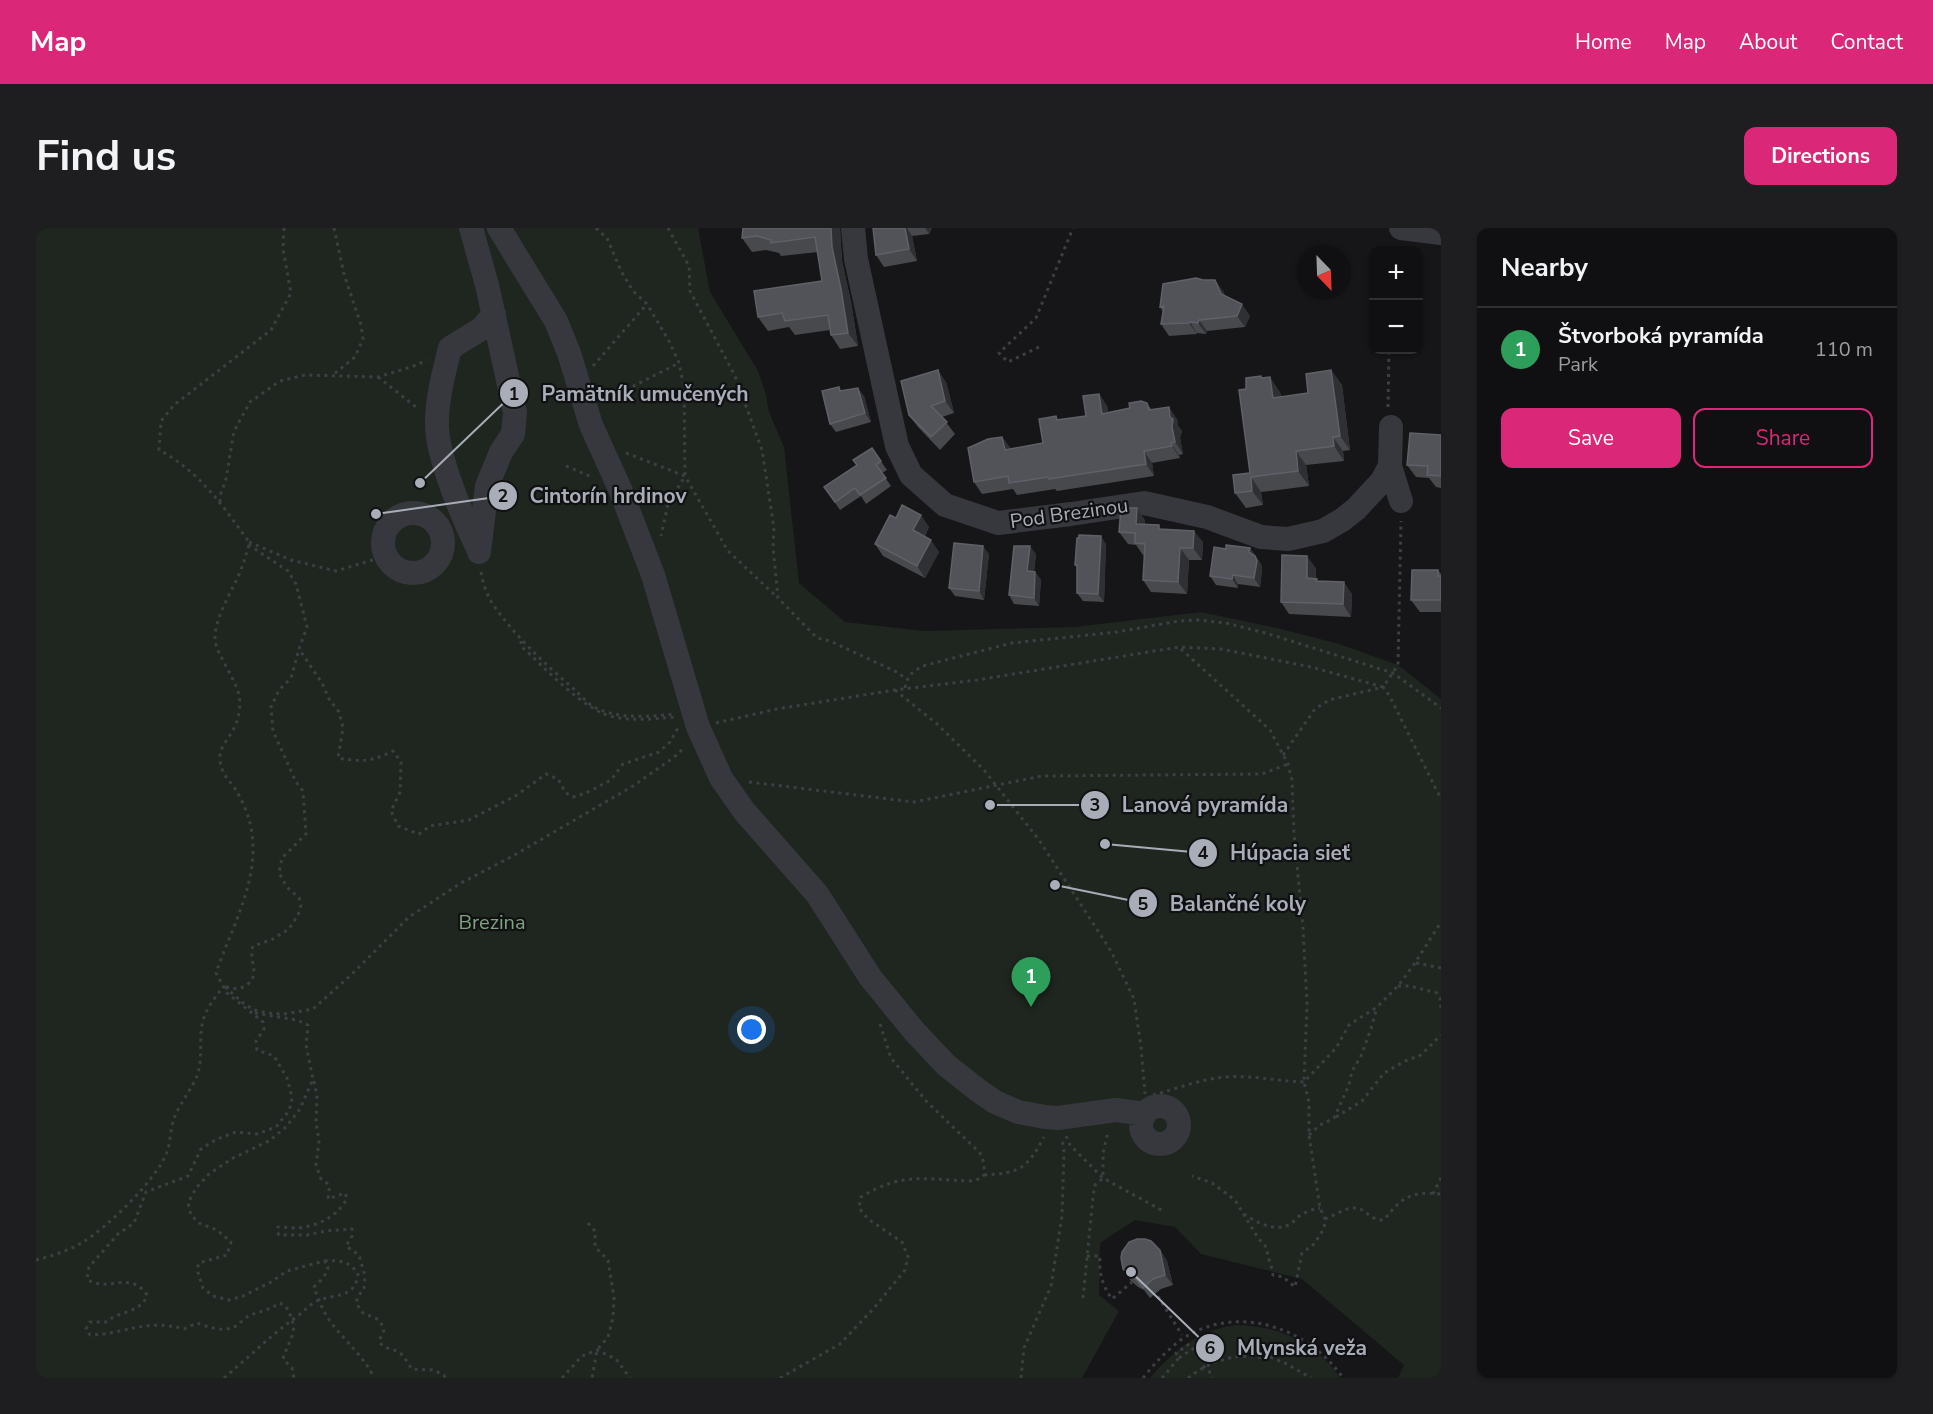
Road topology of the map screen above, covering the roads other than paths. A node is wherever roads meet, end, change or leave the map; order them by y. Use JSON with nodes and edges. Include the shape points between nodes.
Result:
{"nodes":[{"id":1,"x":471,"y":228,"type":"edge"},
{"id":2,"x":499,"y":228,"type":"edge"},
{"id":3,"x":853,"y":228,"type":"edge"},
{"id":4,"x":1401,"y":228,"type":"edge"},
{"id":5,"x":1441,"y":232,"type":"edge"},
{"id":6,"x":494,"y":314,"type":"junction"},
{"id":7,"x":1390,"y":422,"type":"road end"},
{"id":8,"x":1390,"y":466,"type":"junction"},
{"id":9,"x":454,"y":492,"type":"junction"},
{"id":10,"x":1401,"y":501,"type":"road end"},
{"id":11,"x":437,"y":524,"type":"junction"},
{"id":12,"x":1145,"y":1105,"type":"road end"}],
"edges":[{"from":1,"to":6,"type":"street"},
{"from":2,"to":12,"type":"street","via":[[556,321],[599,443],[646,557],[669,625],[690,717],[721,778],[744,812],[817,894],[870,977],[914,1031],[946,1065],[995,1102],[1018,1112],[1051,1118]]},
{"from":3,"to":8,"type":"street","name":"Pod Brezinou","via":[[856,259],[897,446],[910,475],[945,505],[998,523],[1144,503],[1207,517],[1261,537],[1288,539],[1323,531],[1359,512]]},
{"from":4,"to":5,"type":"street"},
{"from":6,"to":9,"type":"street","via":[[481,329],[450,348],[444,369],[437,423]]},
{"from":6,"to":9,"type":"street","via":[[516,412],[513,434],[487,486],[479,552]]},
{"from":7,"to":8,"type":"street"},
{"from":8,"to":10,"type":"street"},
{"from":9,"to":11,"type":"street"},
{"from":11,"to":11,"type":"street","via":[[443,538],[437,561],[423,571],[398,569],[384,548],[386,531],[397,518],[415,513]]}]}
